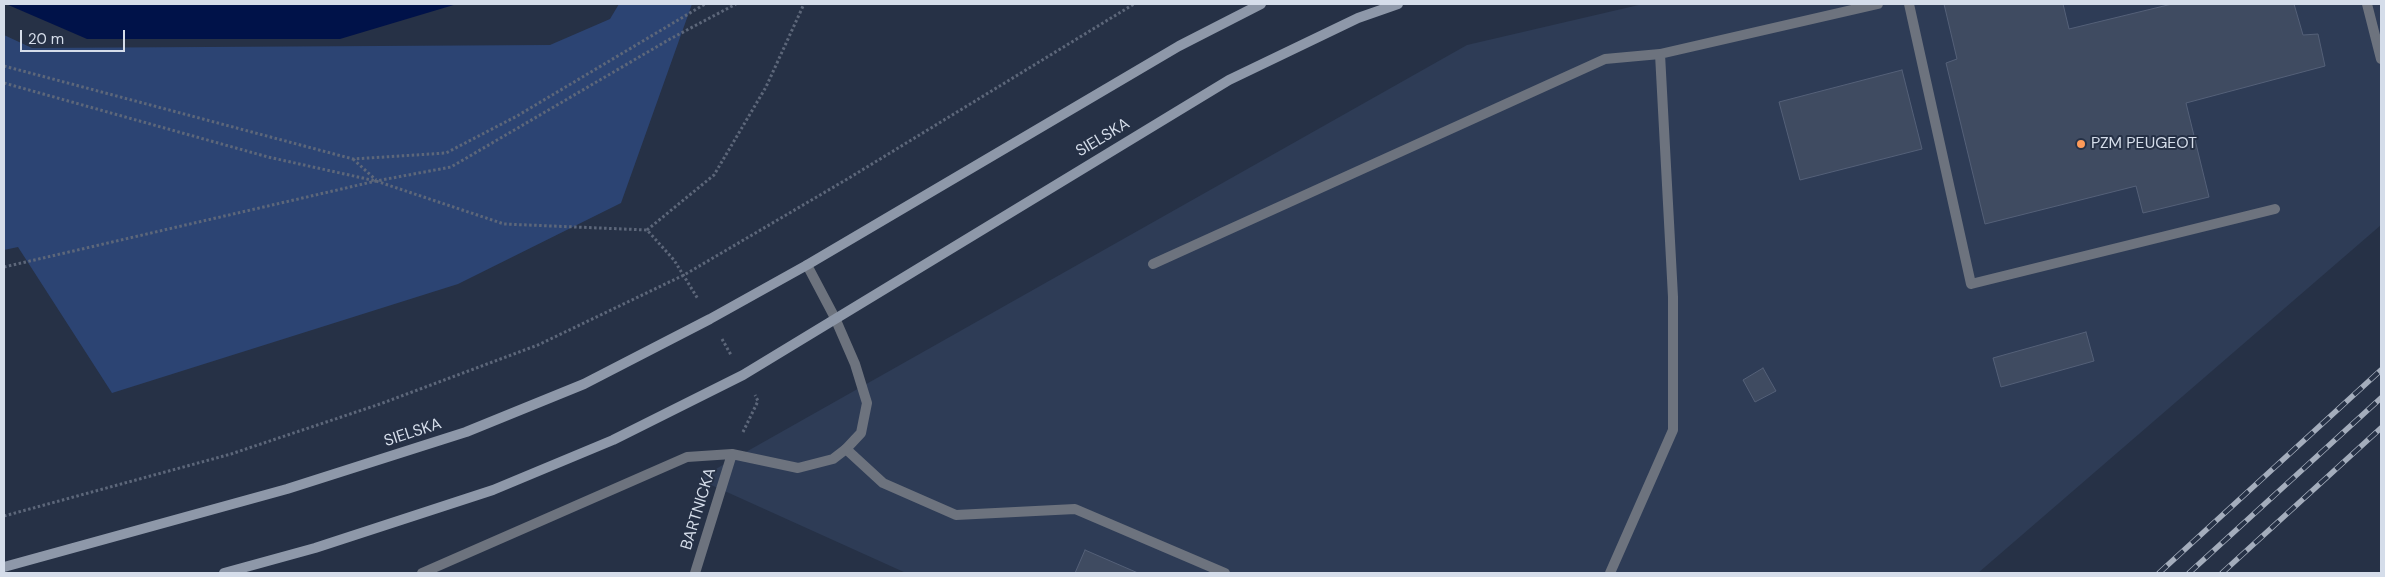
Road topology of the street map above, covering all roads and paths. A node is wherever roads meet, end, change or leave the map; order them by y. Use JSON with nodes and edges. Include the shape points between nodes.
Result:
{"nodes":[{"id":1,"x":705,"y":4,"type":"edge"},
{"id":2,"x":736,"y":4,"type":"edge"},
{"id":3,"x":804,"y":4,"type":"edge"},
{"id":4,"x":1134,"y":4,"type":"edge"},
{"id":5,"x":1261,"y":4,"type":"edge"},
{"id":6,"x":1398,"y":4,"type":"edge"},
{"id":7,"x":1878,"y":4,"type":"edge"},
{"id":8,"x":1910,"y":4,"type":"edge"},
{"id":9,"x":2367,"y":4,"type":"edge"},
{"id":10,"x":1660,"y":54,"type":"junction"},
{"id":11,"x":2381,"y":59,"type":"edge"},
{"id":12,"x":4,"y":66,"type":"edge"},
{"id":13,"x":4,"y":84,"type":"edge"},
{"id":14,"x":353,"y":159,"type":"junction"},
{"id":15,"x":376,"y":181,"type":"junction"},
{"id":16,"x":2275,"y":209,"type":"dead end"},
{"id":17,"x":647,"y":230,"type":"junction"},
{"id":18,"x":1152,"y":264,"type":"dead end"},
{"id":19,"x":807,"y":265,"type":"junction"},
{"id":20,"x":4,"y":267,"type":"edge"},
{"id":21,"x":684,"y":274,"type":"junction"},
{"id":22,"x":835,"y":318,"type":"junction"},
{"id":23,"x":758,"y":400,"type":"dead end"},
{"id":24,"x":846,"y":449,"type":"junction"},
{"id":25,"x":732,"y":454,"type":"junction"},
{"id":26,"x":4,"y":516,"type":"edge"},
{"id":27,"x":4,"y":567,"type":"edge"},
{"id":28,"x":224,"y":573,"type":"edge"},
{"id":29,"x":422,"y":573,"type":"edge"},
{"id":30,"x":695,"y":573,"type":"edge"},
{"id":31,"x":1225,"y":573,"type":"edge"},
{"id":32,"x":1610,"y":573,"type":"edge"}],
"edges":[{"from":1,"to":14,"type":"path","via":[[517,116],[446,153]]},
{"from":2,"to":15,"type":"path","via":[[451,167]]},
{"from":3,"to":17,"type":"path","via":[[766,87],[714,175]]},
{"from":4,"to":21,"type":"path","via":[[849,178]]},
{"from":5,"to":19,"type":"main road","name":"SIELSKA","via":[[1171,51]]},
{"from":6,"to":22,"type":"main road","name":"SIELSKA","via":[[1358,18],[1229,80]]},
{"from":7,"to":10,"type":"street"},
{"from":8,"to":16,"type":"street","via":[[1971,284]]},
{"from":9,"to":11,"type":"street"},
{"from":10,"to":18,"type":"street","via":[[1605,59]]},
{"from":10,"to":32,"type":"street","via":[[1673,297],[1673,430]]},
{"from":12,"to":14,"type":"path"},
{"from":13,"to":15,"type":"path","via":[[268,157]]},
{"from":14,"to":15,"type":"path"},
{"from":15,"to":17,"type":"path","via":[[504,224]]},
{"from":15,"to":20,"type":"path"},
{"from":17,"to":21,"type":"path"},
{"from":19,"to":22,"type":"street"},
{"from":19,"to":27,"type":"main road","name":"SIELSKA","via":[[584,384],[466,432],[287,489]]},
{"from":21,"to":26,"type":"path","via":[[538,345],[380,404],[230,454]]},
{"from":22,"to":24,"type":"street","via":[[855,364],[867,404],[860,433]]},
{"from":22,"to":28,"type":"main road","name":"SIELSKA","via":[[743,376],[613,440],[493,490],[315,548]]},
{"from":23,"to":25,"type":"path"},
{"from":24,"to":25,"type":"street","via":[[833,459],[798,468]]},
{"from":24,"to":31,"type":"street","via":[[883,483],[956,516],[1075,509]]},
{"from":25,"to":29,"type":"street","via":[[687,456]]},
{"from":25,"to":30,"type":"street","name":"BARTNICKA"}]}
